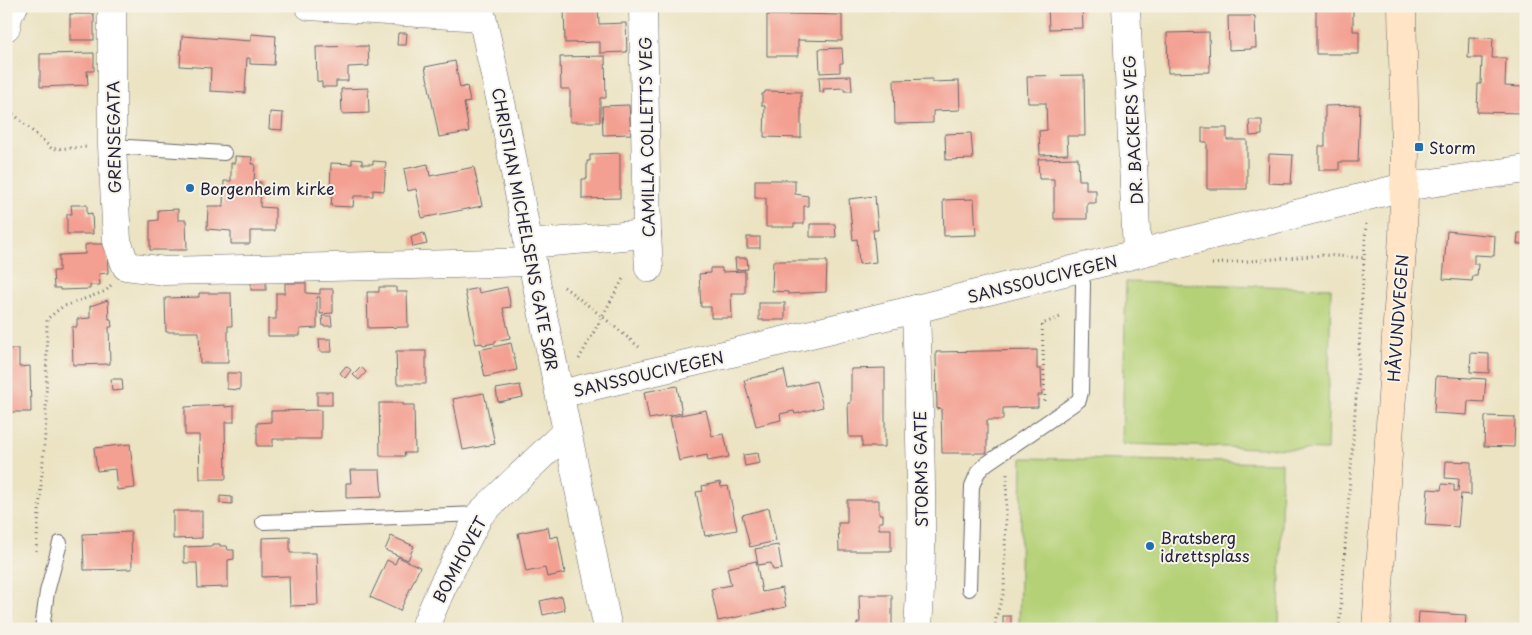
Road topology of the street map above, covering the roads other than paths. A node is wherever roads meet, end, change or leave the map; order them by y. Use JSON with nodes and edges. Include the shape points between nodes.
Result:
{"nodes":[{"id":1,"x":14,"y":6,"type":"edge"},
{"id":2,"x":112,"y":6,"type":"edge"},
{"id":3,"x":309,"y":6,"type":"edge"},
{"id":4,"x":643,"y":6,"type":"edge"},
{"id":5,"x":1126,"y":6,"type":"edge"},
{"id":6,"x":1402,"y":6,"type":"edge"},
{"id":7,"x":480,"y":12,"type":"edge"},
{"id":8,"x":6,"y":26,"type":"edge"},
{"id":9,"x":112,"y":146,"type":"junction"},
{"id":10,"x":224,"y":153,"type":"dead end"},
{"id":11,"x":1526,"y":169,"type":"edge"},
{"id":12,"x":1404,"y":187,"type":"junction"},
{"id":13,"x":647,"y":234,"type":"junction"},
{"id":14,"x":530,"y":253,"type":"junction"},
{"id":15,"x":1138,"y":253,"type":"junction"},
{"id":16,"x":1080,"y":268,"type":"junction"},
{"id":17,"x":637,"y":272,"type":"road end"},
{"id":18,"x":916,"y":309,"type":"junction"},
{"id":19,"x":560,"y":394,"type":"junction"},
{"id":20,"x":566,"y":432,"type":"junction"},
{"id":21,"x":480,"y":514,"type":"junction"},
{"id":22,"x":263,"y":522,"type":"dead end"},
{"id":23,"x":60,"y":543,"type":"dead end"},
{"id":24,"x":969,"y":589,"type":"dead end"},
{"id":25,"x":42,"y":629,"type":"edge"},
{"id":26,"x":424,"y":629,"type":"edge"},
{"id":27,"x":608,"y":629,"type":"edge"},
{"id":28,"x":918,"y":629,"type":"edge"},
{"id":29,"x":1376,"y":629,"type":"edge"}],
"edges":[{"from":1,"to":8,"type":"street"},
{"from":2,"to":9,"type":"street","name":"GRENSEGATA"},
{"from":3,"to":7,"type":"street"},
{"from":4,"to":13,"type":"street","name":"CAMILLA COLLETTS VEG"},
{"from":5,"to":15,"type":"street","name":"DR. BACKERS VEG"},
{"from":6,"to":12,"type":"main road","name":"HÅVUNDVEGEN"},
{"from":7,"to":14,"type":"street","name":"CHRISTIAN MICHELSENS GATE SØR","via":[[506,125]]},
{"from":9,"to":10,"type":"lane"},
{"from":9,"to":14,"type":"street","name":"GRENSEGATA","via":[[117,240],[126,266],[165,271]]},
{"from":11,"to":12,"type":"street","name":"SANSSOUCIVEGEN"},
{"from":12,"to":15,"type":"street","name":"SANSSOUCIVEGEN"},
{"from":12,"to":29,"type":"main road","name":"HÅVUNDVEGEN"},
{"from":13,"to":14,"type":"street"},
{"from":13,"to":17,"type":"street","name":"CAMILLA COLLETTS VEG"},
{"from":14,"to":19,"type":"street","name":"CHRISTIAN MICHELSENS GATE SØR"},
{"from":15,"to":16,"type":"street","name":"SANSSOUCIVEGEN"},
{"from":16,"to":18,"type":"street","name":"SANSSOUCIVEGEN"},
{"from":16,"to":24,"type":"lane","via":[[1083,284],[1082,392],[1072,405],[978,472],[972,486]]},
{"from":18,"to":19,"type":"street","name":"SANSSOUCIVEGEN"},
{"from":18,"to":28,"type":"street","name":"STORMS GATE","via":[[921,481]]},
{"from":19,"to":20,"type":"street","name":"CHRISTIAN MICHELSENS GATE SØR"},
{"from":20,"to":21,"type":"street","name":"BOMHOVET"},
{"from":20,"to":27,"type":"street","name":"CHRISTIAN MICHELSENS GATE SØR"},
{"from":21,"to":22,"type":"lane"},
{"from":21,"to":26,"type":"street","name":"BOMHOVET"},
{"from":23,"to":25,"type":"lane","via":[[47,592]]}]}
